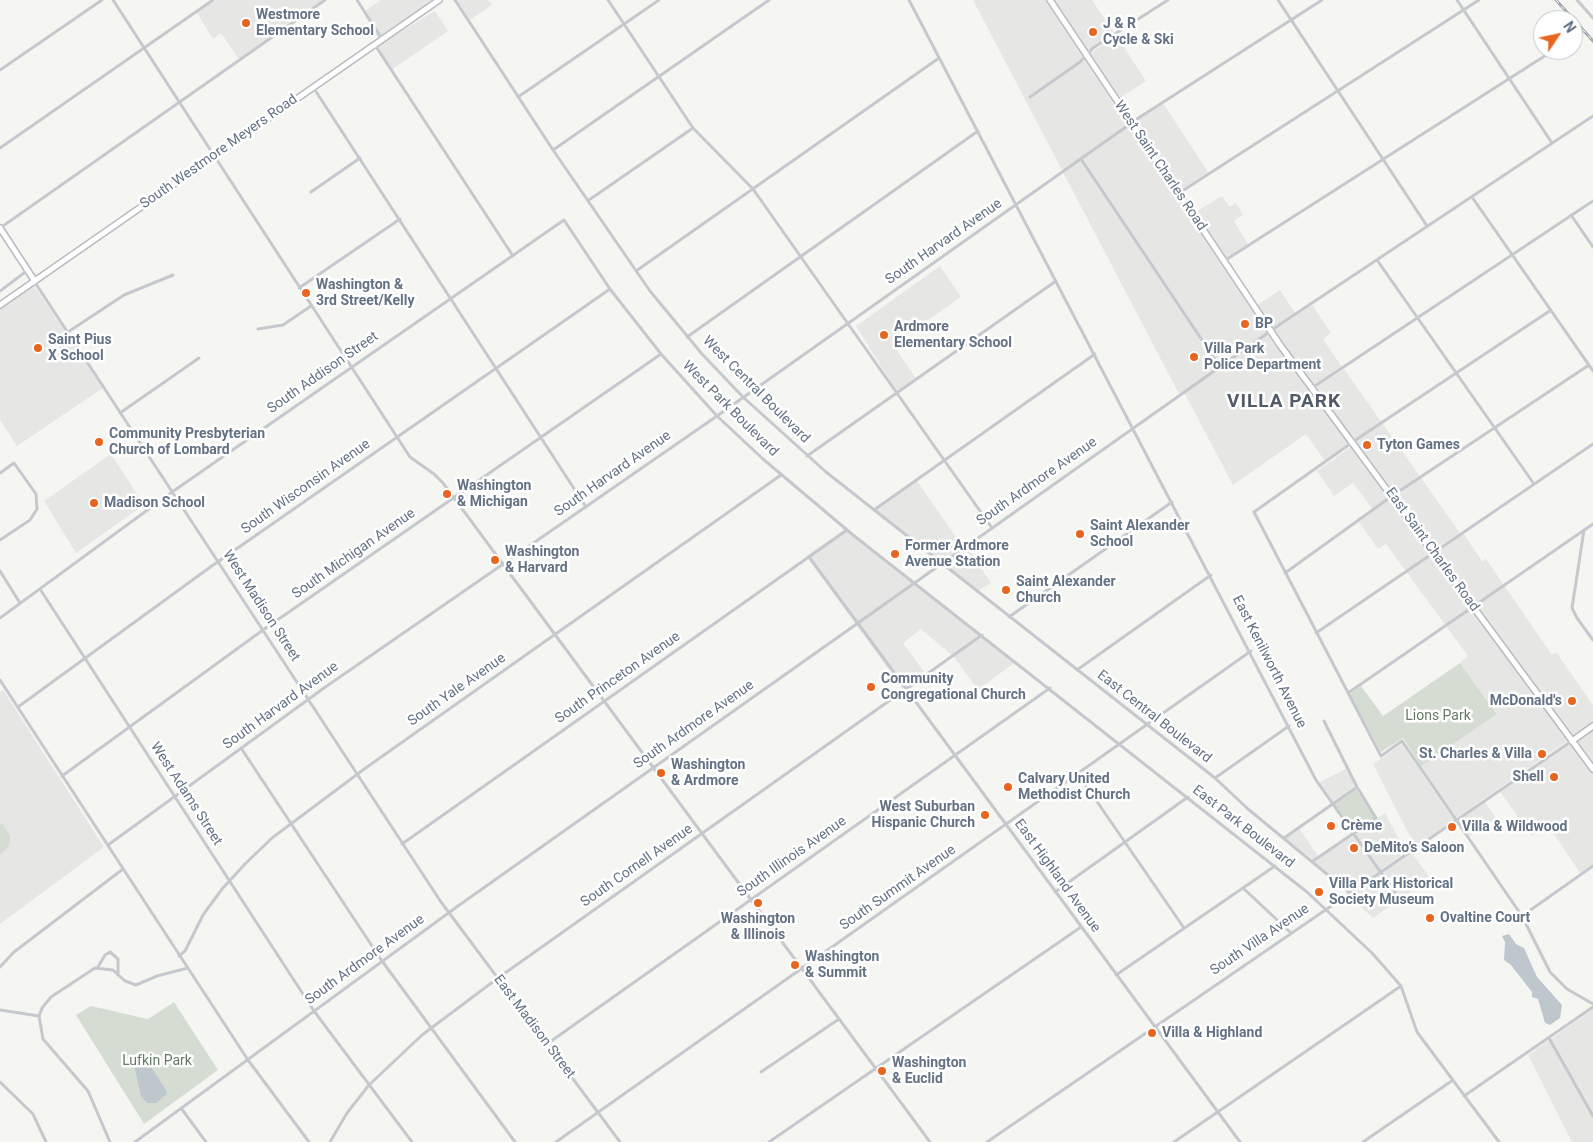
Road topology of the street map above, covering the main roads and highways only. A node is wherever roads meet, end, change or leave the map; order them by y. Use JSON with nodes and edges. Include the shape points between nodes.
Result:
{"nodes":[{"id":1,"x":439,"y":0,"type":"edge"},
{"id":2,"x":1050,"y":0,"type":"edge"},
{"id":3,"x":0,"y":228,"type":"edge"},
{"id":4,"x":34,"y":280,"type":"junction"},
{"id":5,"x":0,"y":305,"type":"edge"},
{"id":6,"x":1271,"y":331,"type":"joint"},
{"id":7,"x":1593,"y":726,"type":"edge"},
{"id":8,"x":1572,"y":740,"type":"junction"},
{"id":9,"x":1593,"y":769,"type":"edge"}],
"edges":[{"from":1,"to":4,"type":"main road","name":"South Westmore Meyers Road"},
{"from":2,"to":6,"type":"main road","name":"West Saint Charles Road"},
{"from":3,"to":4,"type":"main road"},
{"from":4,"to":5,"type":"main road","name":"South Westmore Meyers Road"},
{"from":6,"to":8,"type":"main road","name":"East Saint Charles Road"},
{"from":7,"to":8,"type":"main road"},
{"from":8,"to":9,"type":"main road","name":"East Saint Charles Road"}]}
